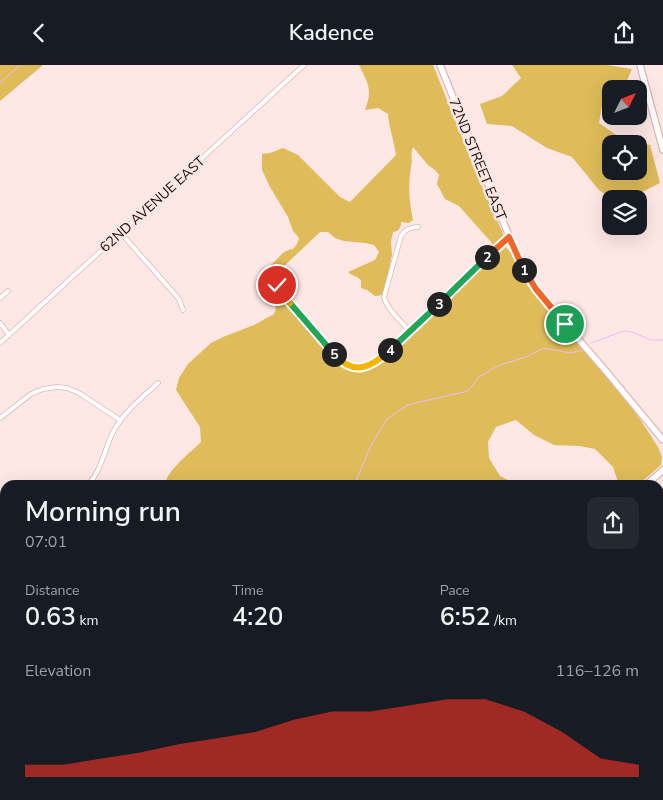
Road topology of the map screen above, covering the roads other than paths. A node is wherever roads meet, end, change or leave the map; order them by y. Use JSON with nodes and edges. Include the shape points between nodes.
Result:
{"nodes":[{"id":1,"x":304,"y":65,"type":"edge"},
{"id":2,"x":440,"y":65,"type":"edge"},
{"id":3,"x":640,"y":65,"type":"edge"},
{"id":4,"x":663,"y":150,"type":"edge"},
{"id":5,"x":418,"y":227,"type":"dead end"},
{"id":6,"x":121,"y":233,"type":"junction"},
{"id":7,"x":509,"y":237,"type":"junction"},
{"id":8,"x":277,"y":283,"type":"dead end"},
{"id":9,"x":8,"y":291,"type":"dead end"},
{"id":10,"x":0,"y":298,"type":"edge"},
{"id":11,"x":183,"y":310,"type":"dead end"},
{"id":12,"x":0,"y":323,"type":"edge"},
{"id":13,"x":410,"y":331,"type":"junction"},
{"id":14,"x":9,"y":335,"type":"junction"},
{"id":15,"x":0,"y":343,"type":"edge"},
{"id":16,"x":158,"y":383,"type":"dead end"},
{"id":17,"x":0,"y":418,"type":"edge"},
{"id":18,"x":120,"y":420,"type":"junction"},
{"id":19,"x":663,"y":439,"type":"edge"},
{"id":20,"x":663,"y":470,"type":"edge"},
{"id":21,"x":92,"y":480,"type":"edge"},
{"id":22,"x":652,"y":480,"type":"edge"}],
"edges":[{"from":1,"to":6,"type":"street","name":"62ND AVENUE EAST"},
{"from":2,"to":7,"type":"main road","name":"72ND STREET EAST"},
{"from":3,"to":4,"type":"main road"},
{"from":5,"to":13,"type":"street","via":[[409,228],[401,236],[384,297]]},
{"from":6,"to":11,"type":"street","via":[[179,299]]},
{"from":6,"to":14,"type":"street","name":"62ND AVENUE EAST"},
{"from":7,"to":13,"type":"street"},
{"from":7,"to":19,"type":"main road","name":"72ND STREET EAST","via":[[536,289]]},
{"from":8,"to":13,"type":"street","via":[[278,289],[340,361],[355,368],[370,365],[381,358]]},
{"from":9,"to":10,"type":"street"},
{"from":12,"to":14,"type":"street"},
{"from":14,"to":15,"type":"street","name":"62ND AVENUE EAST"},
{"from":16,"to":18,"type":"street"},
{"from":17,"to":18,"type":"street","via":[[35,392],[63,387],[79,393]]},
{"from":18,"to":21,"type":"street"},
{"from":20,"to":22,"type":"main road"}]}
